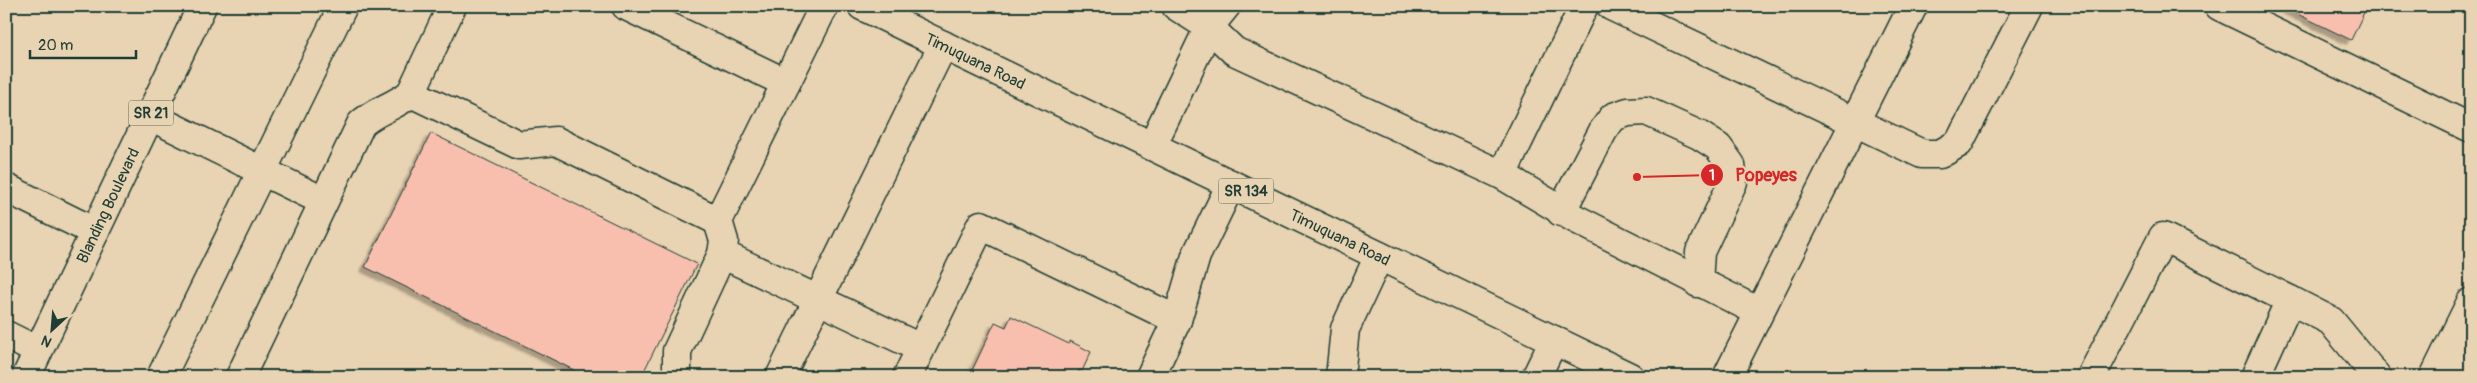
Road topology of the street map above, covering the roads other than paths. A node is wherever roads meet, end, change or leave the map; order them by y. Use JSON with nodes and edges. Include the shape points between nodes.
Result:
{"nodes":[{"id":1,"x":202,"y":6,"type":"edge"},
{"id":2,"x":343,"y":6,"type":"edge"},
{"id":3,"x":452,"y":6,"type":"edge"},
{"id":4,"x":626,"y":6,"type":"edge"},
{"id":5,"x":824,"y":6,"type":"edge"},
{"id":6,"x":862,"y":6,"type":"edge"},
{"id":7,"x":1176,"y":6,"type":"edge"},
{"id":8,"x":1584,"y":6,"type":"edge"},
{"id":9,"x":1611,"y":6,"type":"edge"},
{"id":10,"x":1913,"y":6,"type":"edge"},
{"id":11,"x":2028,"y":6,"type":"edge"},
{"id":12,"x":2219,"y":6,"type":"edge"},
{"id":13,"x":1218,"y":16,"type":"edge"},
{"id":14,"x":943,"y":46,"type":"junction"},
{"id":15,"x":786,"y":83,"type":"junction"},
{"id":16,"x":411,"y":93,"type":"junction"},
{"id":17,"x":150,"y":116,"type":"junction"},
{"id":18,"x":1854,"y":122,"type":"junction"},
{"id":19,"x":2471,"y":128,"type":"edge"},
{"id":20,"x":1152,"y":146,"type":"junction"},
{"id":21,"x":262,"y":171,"type":"junction"},
{"id":22,"x":1502,"y":175,"type":"junction"},
{"id":23,"x":1231,"y":184,"type":"junction"},
{"id":24,"x":6,"y":188,"type":"edge"},
{"id":25,"x":324,"y":201,"type":"junction"},
{"id":26,"x":1562,"y":212,"type":"junction"},
{"id":27,"x":718,"y":221,"type":"junction"},
{"id":28,"x":95,"y":232,"type":"junction"},
{"id":29,"x":722,"y":254,"type":"junction"},
{"id":30,"x":1379,"y":256,"type":"junction"},
{"id":31,"x":1698,"y":283,"type":"junction"},
{"id":32,"x":818,"y":300,"type":"junction"},
{"id":33,"x":2290,"y":300,"type":"junction"},
{"id":34,"x":2471,"y":302,"type":"edge"},
{"id":35,"x":1759,"y":312,"type":"junction"},
{"id":36,"x":1177,"y":320,"type":"junction"},
{"id":37,"x":6,"y":335,"type":"edge"},
{"id":38,"x":1554,"y":340,"type":"junction"},
{"id":39,"x":920,"y":348,"type":"junction"},
{"id":40,"x":38,"y":351,"type":"junction"},
{"id":41,"x":2446,"y":353,"type":"junction"},
{"id":42,"x":2471,"y":365,"type":"edge"},
{"id":43,"x":26,"y":377,"type":"edge"},
{"id":44,"x":161,"y":377,"type":"edge"},
{"id":45,"x":240,"y":377,"type":"edge"},
{"id":46,"x":677,"y":377,"type":"edge"},
{"id":47,"x":780,"y":377,"type":"edge"},
{"id":48,"x":907,"y":377,"type":"edge"},
{"id":49,"x":1150,"y":377,"type":"edge"},
{"id":50,"x":1340,"y":377,"type":"edge"},
{"id":51,"x":1536,"y":377,"type":"edge"},
{"id":52,"x":1630,"y":377,"type":"edge"},
{"id":53,"x":1727,"y":377,"type":"edge"},
{"id":54,"x":2091,"y":377,"type":"edge"},
{"id":55,"x":2254,"y":377,"type":"edge"},
{"id":56,"x":2377,"y":377,"type":"edge"},
{"id":57,"x":2434,"y":377,"type":"edge"}],
"edges":[{"from":1,"to":17,"type":"main road","name":"Blanding Boulevard","number":"SR 21"},
{"from":2,"to":21,"type":"main road"},
{"from":3,"to":16,"type":"main road"},
{"from":4,"to":15,"type":"main road"},
{"from":5,"to":15,"type":"main road"},
{"from":6,"to":14,"type":"main road","name":"Timuquana Road","number":"SR 134"},
{"from":7,"to":13,"type":"main road"},
{"from":8,"to":22,"type":"main road"},
{"from":9,"to":18,"type":"main road"},
{"from":10,"to":18,"type":"main road"},
{"from":11,"to":18,"type":"main road","via":[[1960,143],[1940,154],[1922,154]]},
{"from":12,"to":19,"type":"main road"},
{"from":13,"to":20,"type":"main road"},
{"from":13,"to":22,"type":"main road","via":[[1234,51]]},
{"from":14,"to":20,"type":"main road","name":"Timuquana Road","number":"SR 134"},
{"from":14,"to":32,"type":"main road"},
{"from":15,"to":27,"type":"main road"},
{"from":16,"to":25,"type":"main road","via":[[361,124]]},
{"from":16,"to":27,"type":"main road","via":[[519,145],[556,141]]},
{"from":17,"to":21,"type":"main road"},
{"from":17,"to":28,"type":"main road","name":"Blanding Boulevard","number":"SR 21"},
{"from":18,"to":35,"type":"main road"},
{"from":20,"to":23,"type":"main road","name":"Timuquana Road","number":"SR 134"},
{"from":21,"to":25,"type":"main road"},
{"from":21,"to":44,"type":"main road"},
{"from":22,"to":26,"type":"main road"},
{"from":23,"to":30,"type":"main road","name":"Timuquana Road","number":"SR 134"},
{"from":23,"to":36,"type":"main road","via":[[1196,256]]},
{"from":24,"to":28,"type":"main road"},
{"from":25,"to":45,"type":"main road"},
{"from":26,"to":31,"type":"main road"},
{"from":26,"to":31,"type":"main road","via":[[1613,117],[1646,111],[1699,135],[1718,146],[1731,165],[1733,182],[1700,252]]},
{"from":27,"to":29,"type":"main road","via":[[724,241]]},
{"from":28,"to":40,"type":"main road","name":"Blanding Boulevard","number":"SR 21"},
{"from":29,"to":32,"type":"main road"},
{"from":29,"to":46,"type":"main road","via":[[677,351]]},
{"from":30,"to":38,"type":"main road","name":"Timuquana Road","number":"SR 134"},
{"from":30,"to":50,"type":"main road","via":[[1346,329]]},
{"from":31,"to":35,"type":"main road"},
{"from":32,"to":39,"type":"main road"},
{"from":32,"to":47,"type":"main road"},
{"from":33,"to":54,"type":"main road","via":[[2163,238]]},
{"from":33,"to":55,"type":"main road"},
{"from":33,"to":56,"type":"main road","via":[[2330,321]]},
{"from":34,"to":41,"type":"main road"},
{"from":35,"to":53,"type":"main road"},
{"from":36,"to":39,"type":"main road","via":[[981,224]]},
{"from":36,"to":49,"type":"main road"},
{"from":37,"to":40,"type":"main road"},
{"from":38,"to":51,"type":"main road"},
{"from":38,"to":52,"type":"main road","name":"Timuquana Road","number":"SR 134"},
{"from":39,"to":48,"type":"main road"},
{"from":40,"to":43,"type":"main road","name":"Blanding Boulevard","number":"SR 21"},
{"from":41,"to":42,"type":"main road"},
{"from":41,"to":57,"type":"main road"}]}
